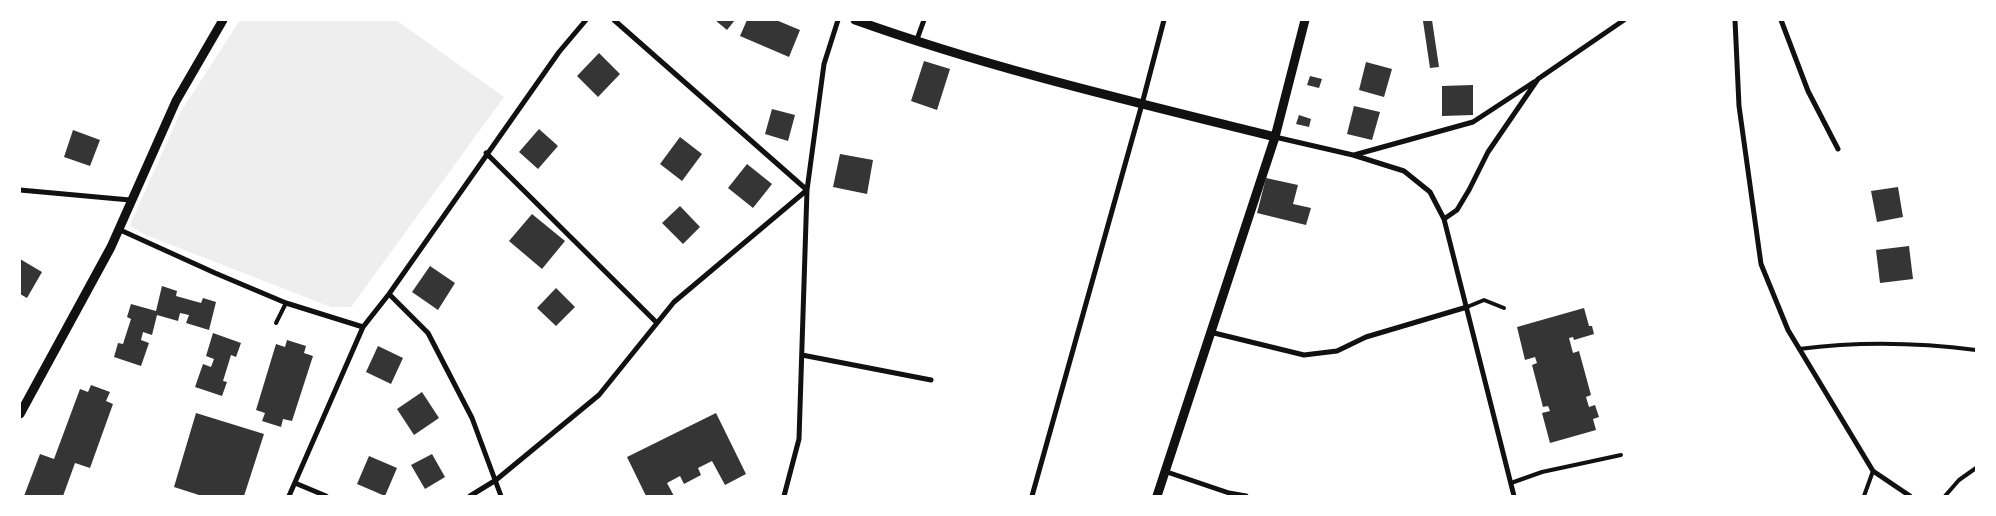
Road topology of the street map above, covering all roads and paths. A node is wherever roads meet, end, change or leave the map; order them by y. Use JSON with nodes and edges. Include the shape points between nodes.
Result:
{"nodes":[{"id":1,"x":223,"y":20,"type":"edge"},
{"id":2,"x":586,"y":20,"type":"edge"},
{"id":3,"x":614,"y":20,"type":"edge"},
{"id":4,"x":838,"y":20,"type":"edge"},
{"id":5,"x":855,"y":20,"type":"edge"},
{"id":6,"x":924,"y":20,"type":"edge"},
{"id":7,"x":1164,"y":20,"type":"edge"},
{"id":8,"x":1305,"y":20,"type":"edge"},
{"id":9,"x":1624,"y":20,"type":"edge"},
{"id":10,"x":1735,"y":20,"type":"edge"},
{"id":11,"x":1781,"y":20,"type":"edge"},
{"id":12,"x":916,"y":42,"type":"junction"},
{"id":13,"x":1538,"y":79,"type":"junction"},
{"id":14,"x":1142,"y":104,"type":"junction"},
{"id":15,"x":1275,"y":137,"type":"junction"},
{"id":16,"x":1838,"y":149,"type":"dead end"},
{"id":17,"x":486,"y":153,"type":"junction"},
{"id":18,"x":1353,"y":155,"type":"junction"},
{"id":19,"x":20,"y":190,"type":"edge"},
{"id":20,"x":807,"y":190,"type":"junction"},
{"id":21,"x":130,"y":200,"type":"junction"},
{"id":22,"x":1444,"y":219,"type":"junction"},
{"id":23,"x":118,"y":229,"type":"junction"},
{"id":24,"x":389,"y":294,"type":"junction"},
{"id":25,"x":286,"y":303,"type":"junction"},
{"id":26,"x":1466,"y":307,"type":"junction"},
{"id":27,"x":1504,"y":308,"type":"dead end"},
{"id":28,"x":276,"y":323,"type":"dead end"},
{"id":29,"x":658,"y":323,"type":"junction"},
{"id":30,"x":363,"y":327,"type":"junction"},
{"id":31,"x":1210,"y":332,"type":"junction"},
{"id":32,"x":1798,"y":349,"type":"junction"},
{"id":33,"x":1976,"y":350,"type":"edge"},
{"id":34,"x":802,"y":356,"type":"junction"},
{"id":35,"x":930,"y":380,"type":"dead end"},
{"id":36,"x":20,"y":414,"type":"edge"},
{"id":37,"x":1621,"y":455,"type":"dead end"},
{"id":38,"x":1976,"y":468,"type":"edge"},
{"id":39,"x":1164,"y":471,"type":"junction"},
{"id":40,"x":1873,"y":471,"type":"junction"},
{"id":41,"x":496,"y":480,"type":"junction"},
{"id":42,"x":295,"y":483,"type":"junction"},
{"id":43,"x":1510,"y":483,"type":"junction"},
{"id":44,"x":289,"y":496,"type":"edge"},
{"id":45,"x":326,"y":496,"type":"edge"},
{"id":46,"x":470,"y":496,"type":"edge"},
{"id":47,"x":501,"y":496,"type":"edge"},
{"id":48,"x":784,"y":496,"type":"edge"},
{"id":49,"x":1032,"y":496,"type":"edge"},
{"id":50,"x":1157,"y":496,"type":"edge"},
{"id":51,"x":1246,"y":496,"type":"edge"},
{"id":52,"x":1513,"y":496,"type":"edge"},
{"id":53,"x":1864,"y":496,"type":"edge"},
{"id":54,"x":1910,"y":496,"type":"edge"},
{"id":55,"x":1945,"y":496,"type":"edge"}],
"edges":[{"from":1,"to":21,"type":"street","via":[[176,101]]},
{"from":2,"to":17,"type":"street"},
{"from":3,"to":20,"type":"street"},
{"from":4,"to":20,"type":"street","via":[[824,64]]},
{"from":5,"to":12,"type":"street"},
{"from":6,"to":12,"type":"street"},
{"from":7,"to":14,"type":"street"},
{"from":8,"to":15,"type":"street"},
{"from":9,"to":13,"type":"street"},
{"from":10,"to":32,"type":"street","via":[[1739,106],[1761,264]]},
{"from":11,"to":16,"type":"street","via":[[1808,91]]},
{"from":12,"to":14,"type":"street"},
{"from":13,"to":18,"type":"street","via":[[1473,122]]},
{"from":13,"to":22,"type":"street","via":[[1488,152],[1457,210]]},
{"from":14,"to":15,"type":"street"},
{"from":14,"to":49,"type":"street"},
{"from":15,"to":18,"type":"street"},
{"from":15,"to":31,"type":"street"},
{"from":17,"to":24,"type":"street"},
{"from":17,"to":29,"type":"street"},
{"from":18,"to":22,"type":"street","via":[[1404,171],[1430,192]]},
{"from":19,"to":21,"type":"street"},
{"from":20,"to":29,"type":"street","via":[[674,302]]},
{"from":20,"to":34,"type":"street"},
{"from":21,"to":23,"type":"street"},
{"from":22,"to":26,"type":"street"},
{"from":23,"to":25,"type":"street"},
{"from":23,"to":36,"type":"street"},
{"from":24,"to":30,"type":"street"},
{"from":24,"to":41,"type":"street","via":[[428,333],[472,418]]},
{"from":25,"to":28,"type":"lane"},
{"from":25,"to":30,"type":"street"},
{"from":26,"to":27,"type":"lane","via":[[1484,300]]},
{"from":26,"to":31,"type":"street","via":[[1366,338],[1337,351],[1304,355]]},
{"from":26,"to":43,"type":"street"},
{"from":29,"to":41,"type":"street","via":[[599,396]]},
{"from":30,"to":42,"type":"street"},
{"from":31,"to":39,"type":"street"},
{"from":32,"to":33,"type":"lane","via":[[1860,342],[1898,342]]},
{"from":32,"to":40,"type":"street"},
{"from":34,"to":35,"type":"street"},
{"from":34,"to":48,"type":"street","via":[[799,439]]},
{"from":37,"to":43,"type":"lane","via":[[1542,472]]},
{"from":38,"to":55,"type":"lane"},
{"from":39,"to":50,"type":"street"},
{"from":39,"to":51,"type":"street"},
{"from":40,"to":53,"type":"lane"},
{"from":40,"to":54,"type":"street"},
{"from":41,"to":46,"type":"street"},
{"from":41,"to":47,"type":"street"},
{"from":42,"to":44,"type":"street"},
{"from":42,"to":45,"type":"street"},
{"from":43,"to":52,"type":"street"}]}
